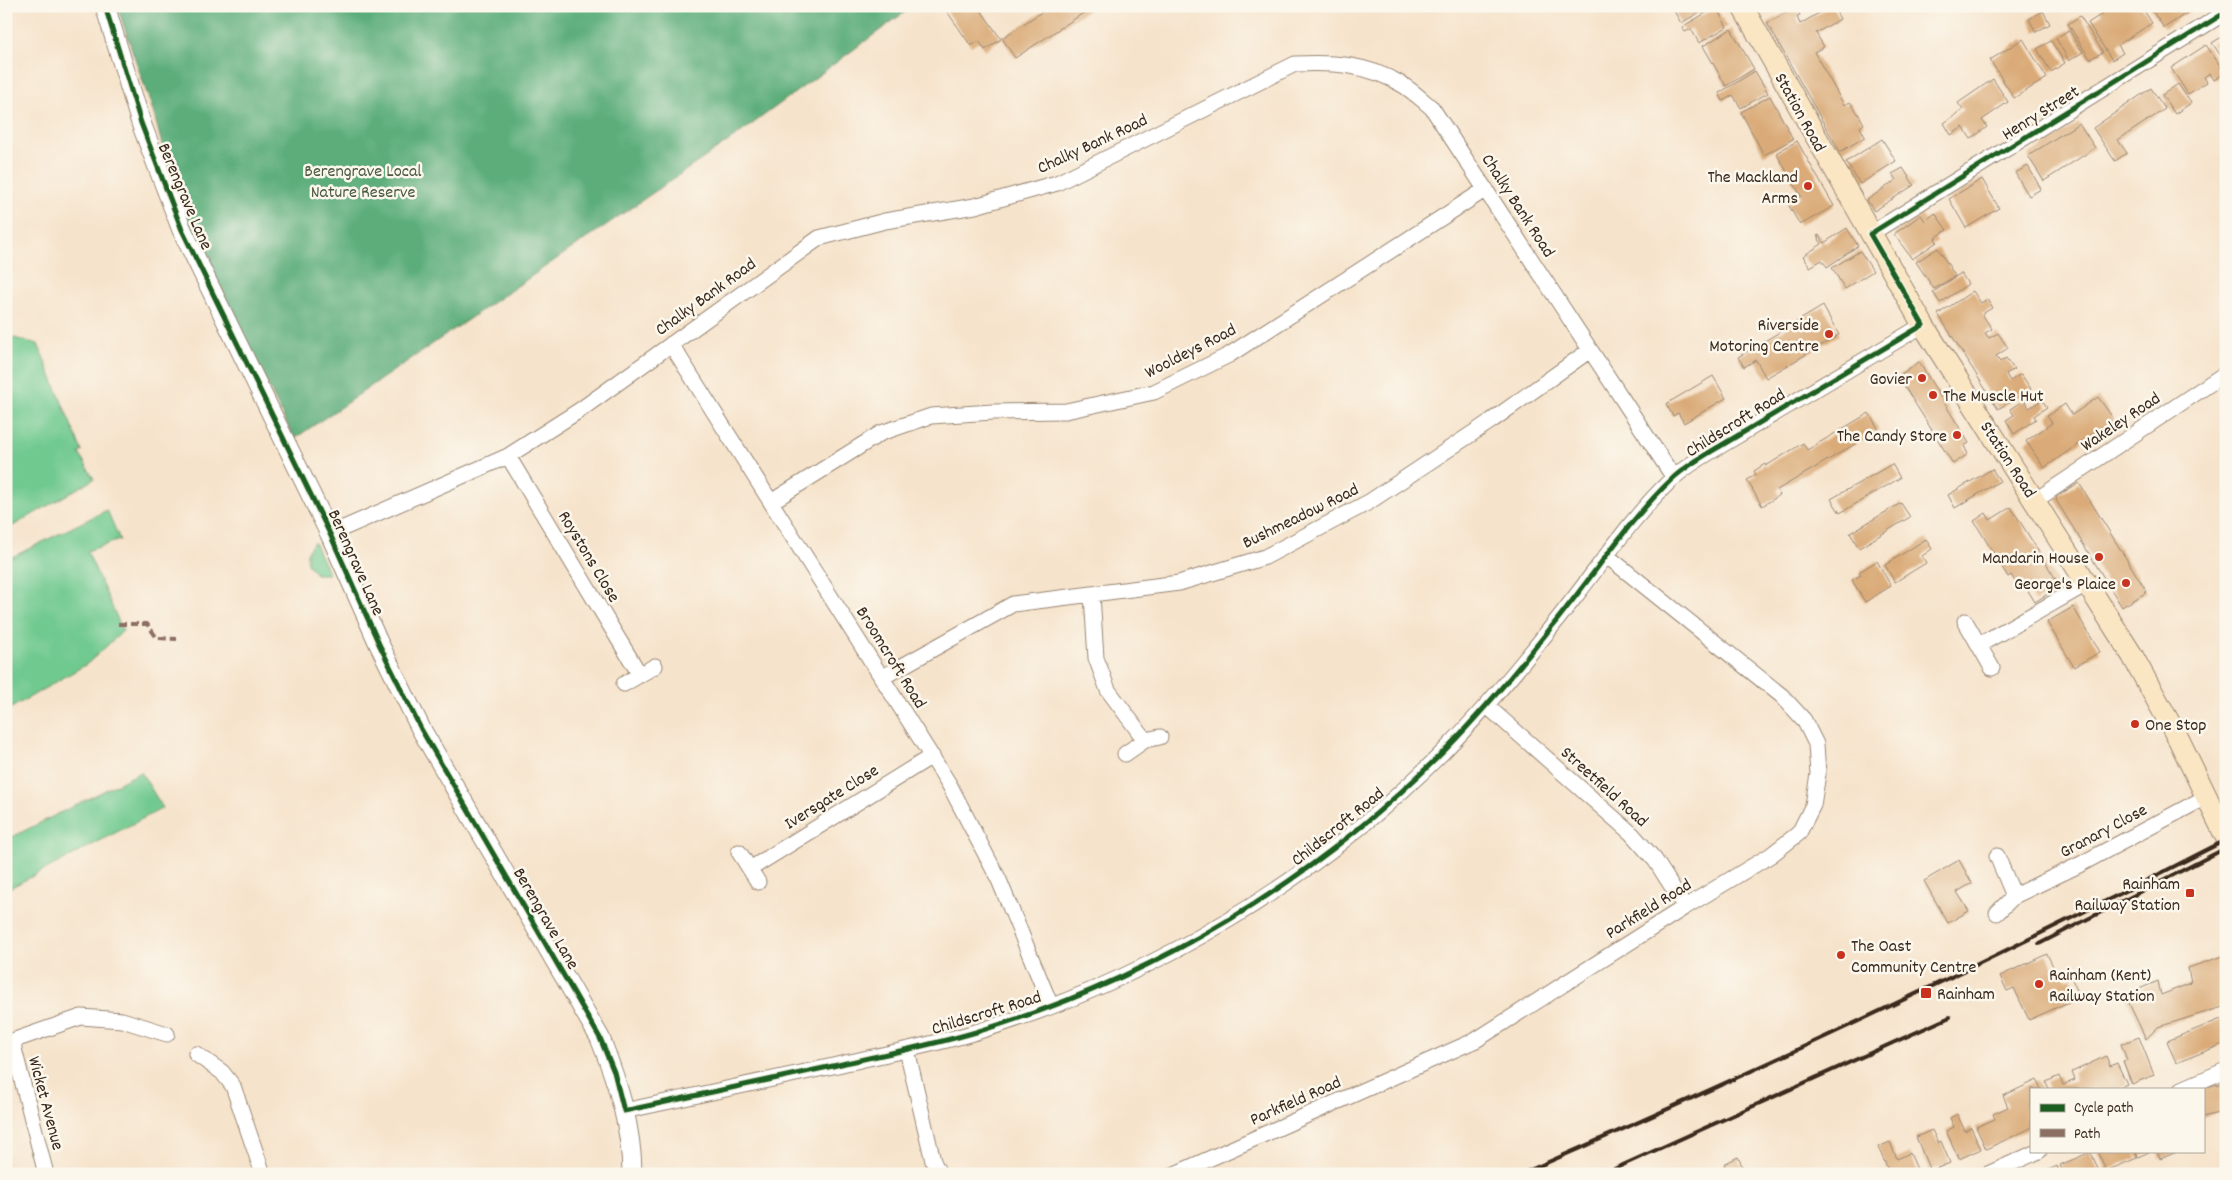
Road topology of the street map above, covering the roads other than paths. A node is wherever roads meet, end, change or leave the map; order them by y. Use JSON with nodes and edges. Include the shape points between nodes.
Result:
{"nodes":[{"id":1,"x":105,"y":6,"type":"edge"},
{"id":2,"x":1742,"y":6,"type":"edge"},
{"id":3,"x":2226,"y":12,"type":"edge"},
{"id":4,"x":1486,"y":189,"type":"junction"},
{"id":5,"x":1870,"y":234,"type":"junction"},
{"id":6,"x":1923,"y":325,"type":"junction"},
{"id":7,"x":671,"y":344,"type":"junction"},
{"id":8,"x":1590,"y":350,"type":"junction"},
{"id":9,"x":2226,"y":373,"type":"edge"},
{"id":10,"x":508,"y":456,"type":"junction"},
{"id":11,"x":1674,"y":478,"type":"junction"},
{"id":12,"x":2036,"y":500,"type":"junction"},
{"id":13,"x":771,"y":502,"type":"junction"},
{"id":14,"x":330,"y":534,"type":"junction"},
{"id":15,"x":1607,"y":556,"type":"junction"},
{"id":16,"x":2088,"y":583,"type":"junction"},
{"id":17,"x":1092,"y":595,"type":"junction"},
{"id":18,"x":1965,"y":622,"type":"dead end"},
{"id":19,"x":1980,"y":645,"type":"junction"},
{"id":20,"x":654,"y":666,"type":"dead end"},
{"id":21,"x":1992,"y":668,"type":"dead end"},
{"id":22,"x":640,"y":675,"type":"junction"},
{"id":23,"x":883,"y":677,"type":"junction"},
{"id":24,"x":624,"y":684,"type":"dead end"},
{"id":25,"x":1487,"y":706,"type":"junction"},
{"id":26,"x":1160,"y":737,"type":"dead end"},
{"id":27,"x":1145,"y":740,"type":"junction"},
{"id":28,"x":1125,"y":754,"type":"dead end"},
{"id":29,"x":932,"y":756,"type":"junction"},
{"id":30,"x":2208,"y":796,"type":"junction"},
{"id":31,"x":2226,"y":837,"type":"edge"},
{"id":32,"x":739,"y":852,"type":"dead end"},
{"id":33,"x":1997,"y":856,"type":"dead end"},
{"id":34,"x":750,"y":869,"type":"junction"},
{"id":35,"x":758,"y":882,"type":"dead end"},
{"id":36,"x":2014,"y":896,"type":"junction"},
{"id":37,"x":1685,"y":907,"type":"junction"},
{"id":38,"x":1997,"y":912,"type":"dead end"},
{"id":39,"x":1051,"y":1006,"type":"junction"},
{"id":40,"x":168,"y":1034,"type":"dead end"},
{"id":41,"x":9,"y":1042,"type":"edge"},
{"id":42,"x":907,"y":1050,"type":"junction"},
{"id":43,"x":196,"y":1054,"type":"dead end"},
{"id":44,"x":2226,"y":1070,"type":"edge"},
{"id":45,"x":2184,"y":1088,"type":"edge"},
{"id":46,"x":624,"y":1111,"type":"junction"},
{"id":47,"x":2037,"y":1152,"type":"edge"},
{"id":48,"x":46,"y":1174,"type":"edge"},
{"id":49,"x":263,"y":1174,"type":"edge"},
{"id":50,"x":632,"y":1174,"type":"edge"},
{"id":51,"x":939,"y":1174,"type":"edge"},
{"id":52,"x":1175,"y":1174,"type":"edge"},
{"id":53,"x":1988,"y":1174,"type":"edge"}],
"edges":[{"from":1,"to":14,"type":"street","name":"Berengrave Lane","via":[[141,123],[182,230]]},
{"from":2,"to":5,"type":"main road","name":"Station Road"},
{"from":3,"to":5,"type":"street","name":"Henry Street"},
{"from":4,"to":7,"type":"street","name":"Chalky Bank Road","via":[[1432,108],[1402,84],[1366,68],[1327,62],[1295,64],[1057,183],[975,206],[885,221],[819,238]]},
{"from":4,"to":8,"type":"street","name":"Chalky Bank Road"},
{"from":4,"to":13,"type":"street","name":"Wooldeys Road","via":[[1228,355],[1154,392],[1066,412],[931,416],[881,434]]},
{"from":5,"to":6,"type":"main road","name":"Station Road"},
{"from":6,"to":11,"type":"street","name":"Childscroft Road","via":[[1722,445]]},
{"from":6,"to":12,"type":"main road","name":"Station Road"},
{"from":7,"to":10,"type":"street","name":"Chalky Bank Road","via":[[580,410]]},
{"from":7,"to":13,"type":"street","name":"Broomcroft Road"},
{"from":8,"to":11,"type":"street","name":"Chalky Bank Road"},
{"from":8,"to":17,"type":"street","name":"Bushmeadow Road","via":[[1369,502],[1265,557],[1179,583]]},
{"from":9,"to":12,"type":"street","name":"Wakeley Road"},
{"from":10,"to":14,"type":"street","name":"Chalky Bank Road"},
{"from":10,"to":22,"type":"street","name":"Roystons Close"},
{"from":11,"to":15,"type":"street","name":"Childscroft Road"},
{"from":12,"to":16,"type":"main road","name":"Station Road"},
{"from":13,"to":23,"type":"street","name":"Broomcroft Road"},
{"from":14,"to":46,"type":"street","name":"Berengrave Lane","via":[[421,729],[600,1038],[614,1072]]},
{"from":15,"to":25,"type":"street","name":"Childscroft Road"},
{"from":15,"to":37,"type":"street","name":"Parkfield Road","via":[[1782,696],[1804,720],[1816,744],[1818,774],[1813,805],[1799,833],[1771,855]]},
{"from":16,"to":19,"type":"street"},
{"from":16,"to":30,"type":"main road","name":"Station Road","via":[[2137,663]]},
{"from":17,"to":23,"type":"street","name":"Bushmeadow Road","via":[[1013,604]]},
{"from":17,"to":27,"type":"street","via":[[1096,658],[1108,690]]},
{"from":18,"to":19,"type":"street"},
{"from":19,"to":21,"type":"street"},
{"from":20,"to":22,"type":"street"},
{"from":22,"to":24,"type":"street"},
{"from":23,"to":29,"type":"street","name":"Broomcroft Road"},
{"from":25,"to":37,"type":"street","name":"Streetfield Road","via":[[1632,834],[1654,860]]},
{"from":25,"to":39,"type":"street","name":"Childscroft Road","via":[[1425,770],[1370,820],[1271,894],[1147,964]]},
{"from":26,"to":27,"type":"street"},
{"from":27,"to":28,"type":"street"},
{"from":29,"to":34,"type":"street","name":"Iversgate Close"},
{"from":29,"to":39,"type":"street","name":"Broomcroft Road","via":[[968,817],[995,872]]},
{"from":30,"to":31,"type":"main road","name":"Station Road"},
{"from":30,"to":36,"type":"street","name":"Granary Close"},
{"from":32,"to":34,"type":"street"},
{"from":33,"to":36,"type":"street"},
{"from":34,"to":35,"type":"street"},
{"from":36,"to":38,"type":"street","name":"Granary Close"},
{"from":37,"to":52,"type":"street","name":"Parkfield Road","via":[[1476,1040]]},
{"from":39,"to":42,"type":"street","name":"Childscroft Road","via":[[975,1032]]},
{"from":40,"to":41,"type":"street","name":"Wicket Avenue","via":[[122,1020],[81,1017]]},
{"from":41,"to":48,"type":"street","name":"Wicket Avenue"},
{"from":42,"to":46,"type":"street","name":"Childscroft Road"},
{"from":42,"to":51,"type":"street"},
{"from":43,"to":49,"type":"street","via":[[222,1072],[233,1086]]},
{"from":44,"to":45,"type":"street"},
{"from":46,"to":50,"type":"street","name":"Berengrave Lane"},
{"from":47,"to":53,"type":"street"}]}
